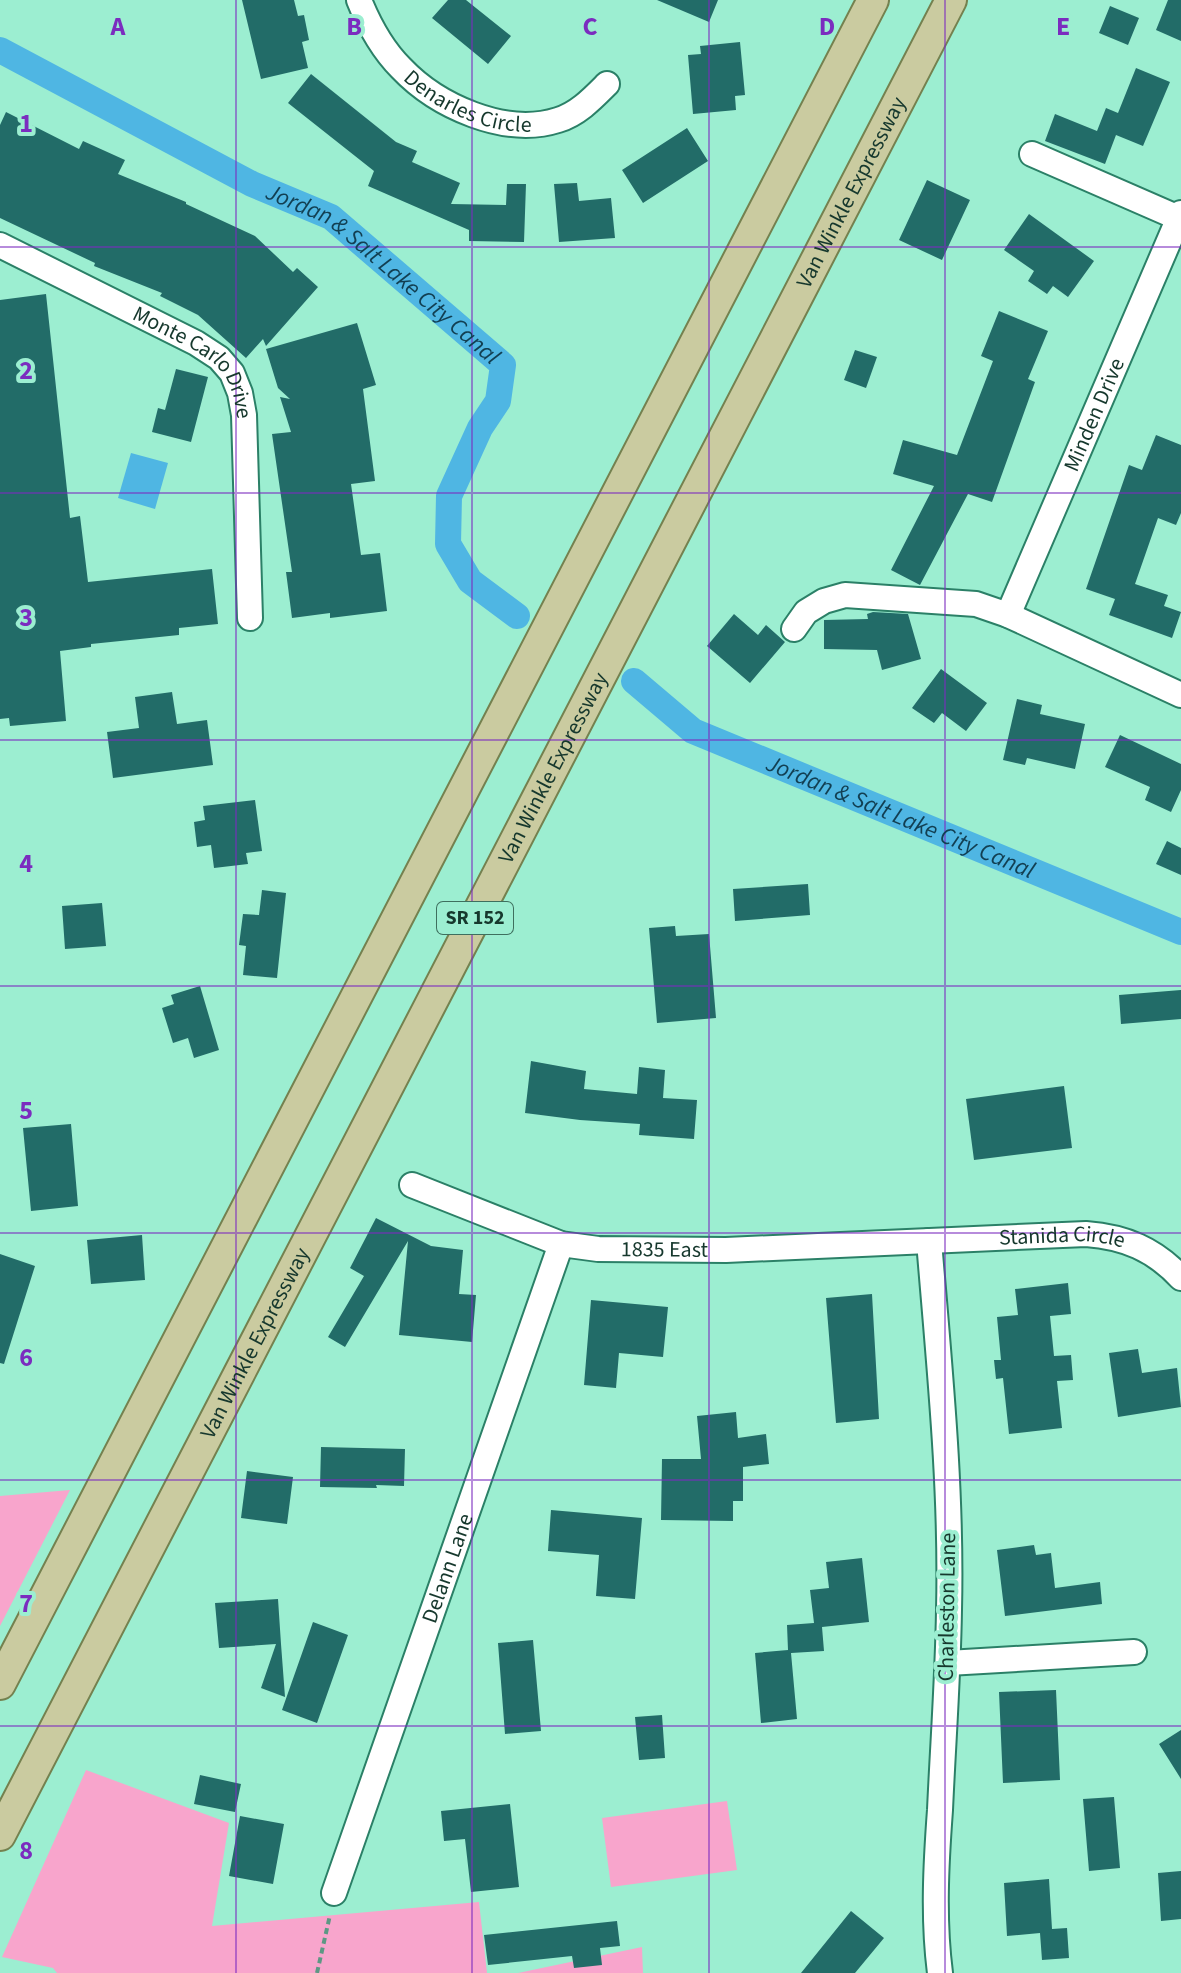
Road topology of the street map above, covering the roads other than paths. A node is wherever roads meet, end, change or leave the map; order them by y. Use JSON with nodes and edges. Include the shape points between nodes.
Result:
{"nodes":[{"id":1,"x":359,"y":0,"type":"edge"},
{"id":2,"x":873,"y":0,"type":"edge"},
{"id":3,"x":951,"y":0,"type":"edge"},
{"id":4,"x":607,"y":84,"type":"dead end"},
{"id":5,"x":1032,"y":154,"type":"dead end"},
{"id":6,"x":1180,"y":217,"type":"edge"},
{"id":7,"x":0,"y":245,"type":"edge"},
{"id":8,"x":1008,"y":615,"type":"junction"},
{"id":9,"x":250,"y":618,"type":"dead end"},
{"id":10,"x":794,"y":629,"type":"dead end"},
{"id":11,"x":1181,"y":695,"type":"edge"},
{"id":12,"x":412,"y":1185,"type":"dead end"},
{"id":13,"x":929,"y":1241,"type":"junction"},
{"id":14,"x":561,"y":1244,"type":"junction"},
{"id":15,"x":1181,"y":1278,"type":"edge"},
{"id":16,"x":1134,"y":1652,"type":"dead end"},
{"id":17,"x":948,"y":1663,"type":"junction"},
{"id":18,"x":0,"y":1684,"type":"edge"},
{"id":19,"x":0,"y":1835,"type":"edge"},
{"id":20,"x":334,"y":1893,"type":"road end"},
{"id":21,"x":940,"y":1973,"type":"edge"}],
"edges":[{"from":1,"to":4,"type":"street","name":"Denarles Circle","via":[[374,34],[420,86],[487,119],[523,125],[559,120],[586,105]]},
{"from":2,"to":18,"type":"main road","number":"SR 152"},
{"from":3,"to":19,"type":"main road","name":"Van Winkle Expressway","number":"SR 152"},
{"from":5,"to":6,"type":"street"},
{"from":6,"to":8,"type":"street","name":"Minden Drive"},
{"from":7,"to":9,"type":"street","name":"Monte Carlo Drive","via":[[196,343],[232,373],[244,415]]},
{"from":8,"to":10,"type":"street","via":[[976,604],[845,595],[806,612]]},
{"from":8,"to":11,"type":"street"},
{"from":12,"to":14,"type":"street","name":"1835 East"},
{"from":13,"to":14,"type":"street","name":"1835 East","via":[[681,1251]]},
{"from":13,"to":15,"type":"street","name":"Stanida Circle","via":[[1104,1235],[1145,1248]]},
{"from":13,"to":17,"type":"street","name":"Charleston Lane","via":[[945,1439]]},
{"from":14,"to":20,"type":"street","name":"Delann Lane"},
{"from":16,"to":17,"type":"street"},
{"from":17,"to":21,"type":"street","name":"Charleston Lane","via":[[936,1871]]}]}
